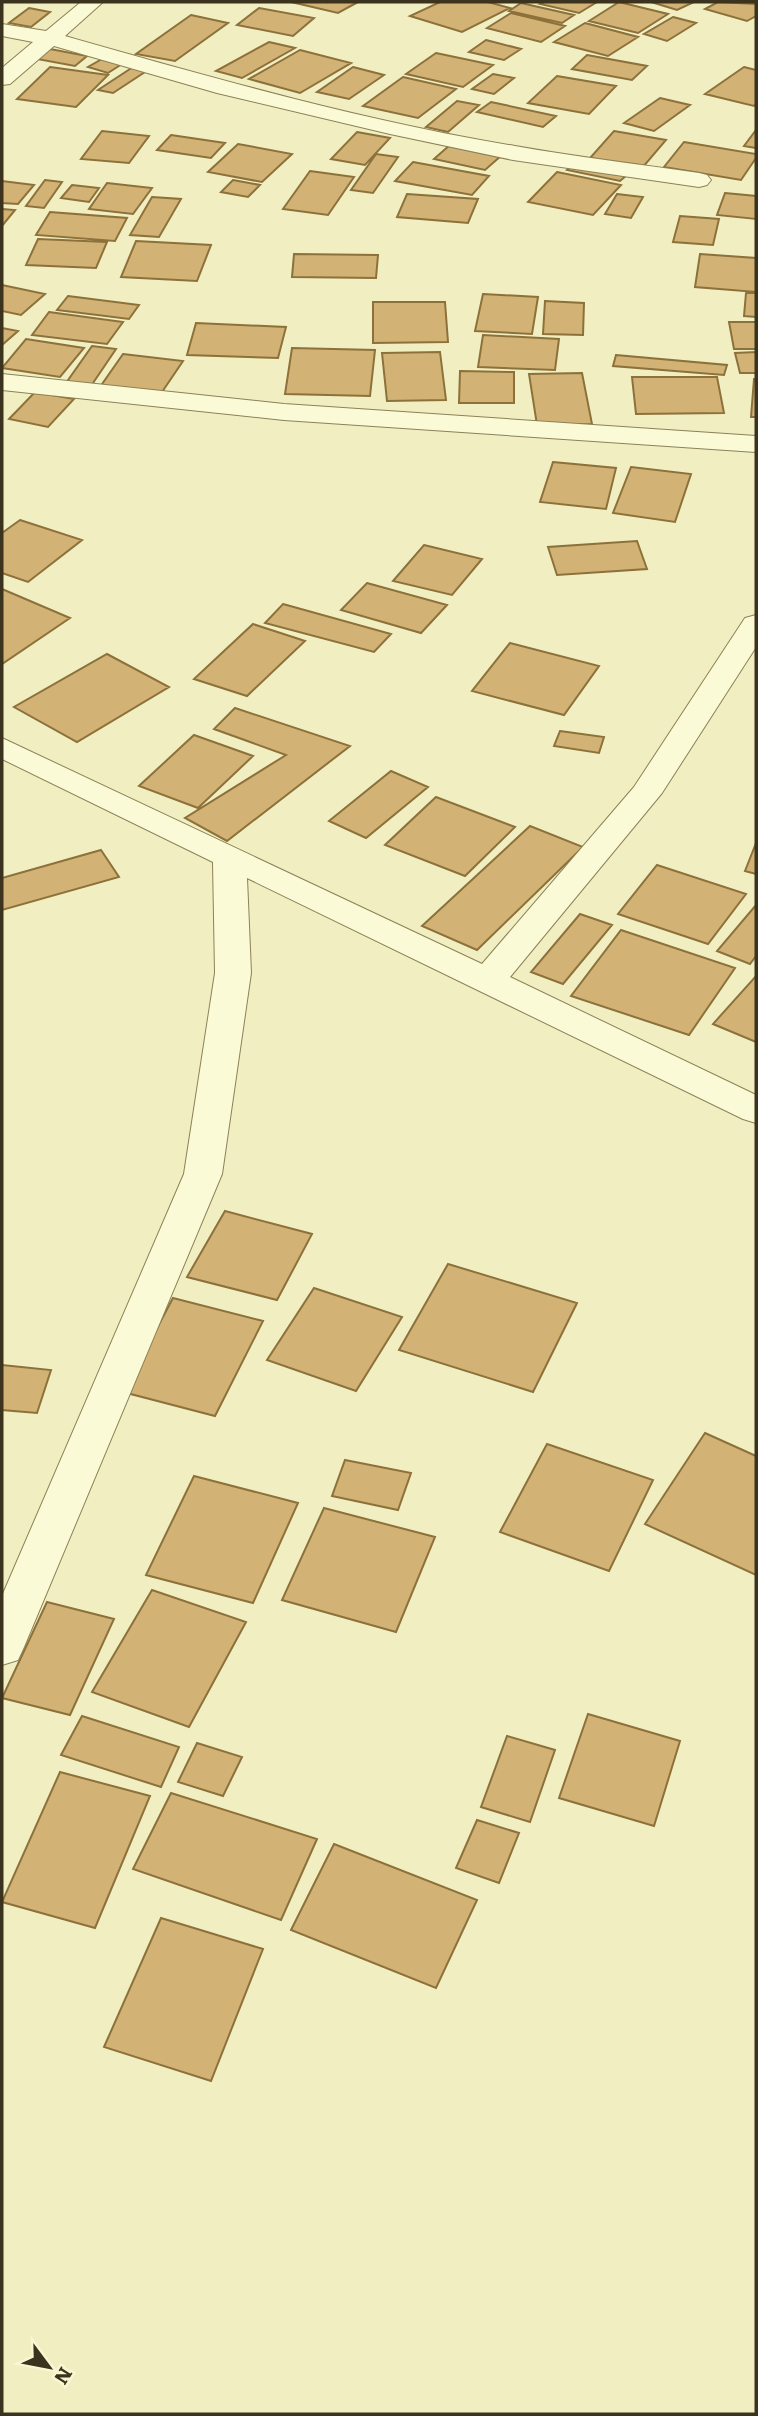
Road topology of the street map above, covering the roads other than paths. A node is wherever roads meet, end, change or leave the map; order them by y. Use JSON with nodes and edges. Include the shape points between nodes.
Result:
{"nodes":[{"id":1,"x":93,"y":2,"type":"edge"},
{"id":2,"x":2,"y":30,"type":"edge"},
{"id":3,"x":48,"y":38,"type":"junction"},
{"id":4,"x":2,"y":79,"type":"edge"},
{"id":5,"x":699,"y":180,"type":"dead end"},
{"id":6,"x":2,"y":382,"type":"edge"},
{"id":7,"x":756,"y":444,"type":"edge"},
{"id":8,"x":756,"y":624,"type":"edge"},
{"id":9,"x":2,"y":747,"type":"edge"},
{"id":10,"x":230,"y":859,"type":"junction"},
{"id":11,"x":489,"y":979,"type":"junction"},
{"id":12,"x":756,"y":1110,"type":"edge"},
{"id":13,"x":2,"y":1647,"type":"edge"}],
"edges":[{"from":1,"to":3,"type":"street"},
{"from":2,"to":3,"type":"street"},
{"from":3,"to":4,"type":"street"},
{"from":3,"to":5,"type":"street","via":[[225,88],[390,127],[513,153]]},
{"from":6,"to":7,"type":"street","via":[[287,411]]},
{"from":8,"to":11,"type":"street","via":[[646,793]]},
{"from":9,"to":10,"type":"street"},
{"from":10,"to":11,"type":"street"},
{"from":10,"to":13,"type":"street","via":[[233,973],[203,1174]]},
{"from":11,"to":12,"type":"street"}]}
